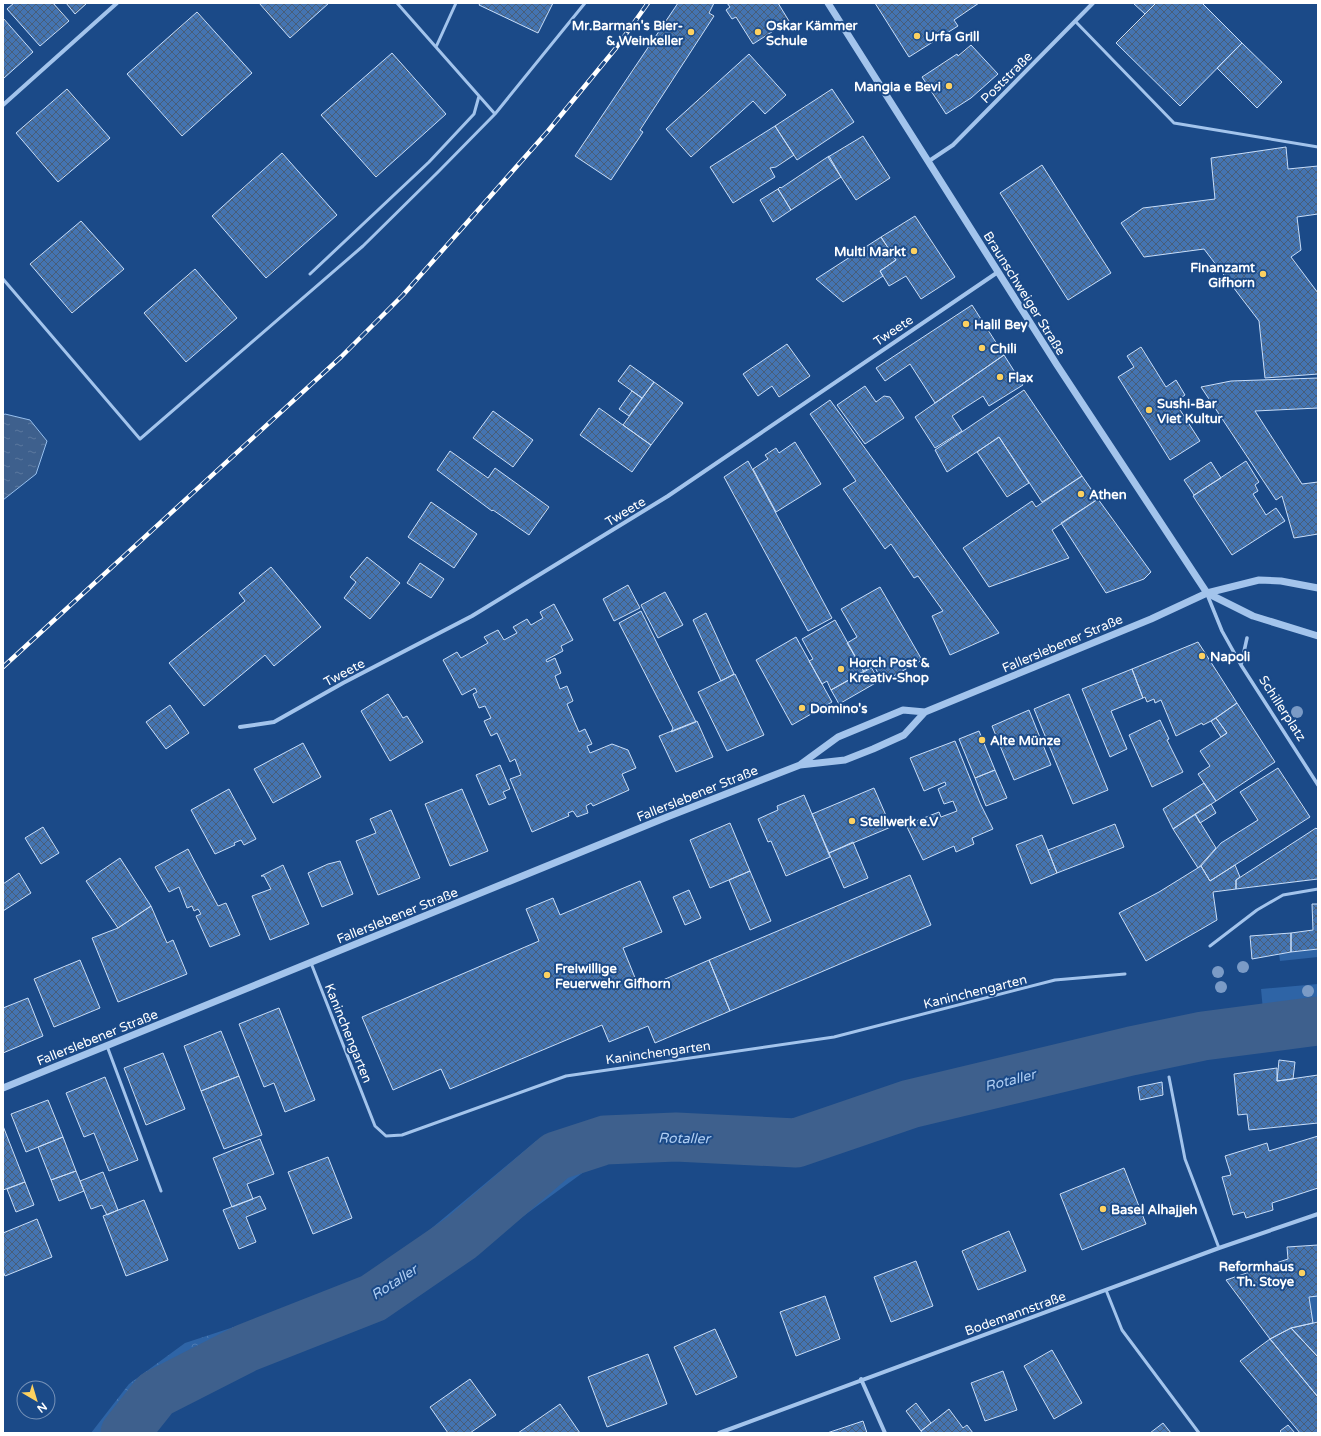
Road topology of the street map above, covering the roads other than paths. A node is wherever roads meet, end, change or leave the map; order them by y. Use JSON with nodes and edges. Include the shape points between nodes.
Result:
{"nodes":[{"id":1,"x":116,"y":3,"type":"edge"},
{"id":2,"x":397,"y":3,"type":"edge"},
{"id":3,"x":456,"y":3,"type":"edge"},
{"id":4,"x":585,"y":3,"type":"edge"},
{"id":5,"x":828,"y":3,"type":"edge"},
{"id":6,"x":1093,"y":3,"type":"edge"},
{"id":7,"x":1075,"y":21,"type":"junction"},
{"id":8,"x":436,"y":47,"type":"junction"},
{"id":9,"x":479,"y":96,"type":"junction"},
{"id":10,"x":3,"y":105,"type":"edge"},
{"id":11,"x":495,"y":114,"type":"junction"},
{"id":12,"x":1318,"y":147,"type":"edge"},
{"id":13,"x":929,"y":161,"type":"junction"},
{"id":14,"x":998,"y":272,"type":"junction"},
{"id":15,"x":310,"y":274,"type":"dead end"},
{"id":16,"x":3,"y":279,"type":"edge"},
{"id":17,"x":1318,"y":588,"type":"edge"},
{"id":18,"x":1207,"y":593,"type":"junction"},
{"id":19,"x":1318,"y":636,"type":"edge"},
{"id":20,"x":1248,"y":638,"type":"dead end"},
{"id":21,"x":1240,"y":665,"type":"junction"},
{"id":22,"x":925,"y":712,"type":"junction"},
{"id":23,"x":240,"y":727,"type":"dead end"},
{"id":24,"x":800,"y":765,"type":"junction"},
{"id":25,"x":1318,"y":784,"type":"edge"},
{"id":26,"x":1318,"y":889,"type":"edge"},
{"id":27,"x":1210,"y":946,"type":"dead end"},
{"id":28,"x":311,"y":963,"type":"junction"},
{"id":29,"x":1125,"y":974,"type":"dead end"},
{"id":30,"x":107,"y":1046,"type":"junction"},
{"id":31,"x":1169,"y":1077,"type":"dead end"},
{"id":32,"x":3,"y":1088,"type":"edge"},
{"id":33,"x":162,"y":1190,"type":"dead end"},
{"id":34,"x":1318,"y":1214,"type":"edge"},
{"id":35,"x":1219,"y":1248,"type":"junction"},
{"id":36,"x":1106,"y":1290,"type":"junction"},
{"id":37,"x":861,"y":1379,"type":"junction"},
{"id":38,"x":719,"y":1433,"type":"edge"},
{"id":39,"x":885,"y":1433,"type":"edge"},
{"id":40,"x":1199,"y":1433,"type":"edge"}],
"edges":[{"from":1,"to":10,"type":"street"},
{"from":2,"to":8,"type":"lane"},
{"from":3,"to":8,"type":"lane"},
{"from":4,"to":11,"type":"lane"},
{"from":5,"to":13,"type":"street","name":"Braunschweiger Straße"},
{"from":6,"to":7,"type":"street","name":"Poststraße"},
{"from":7,"to":12,"type":"lane","via":[[1174,124]]},
{"from":7,"to":13,"type":"street","name":"Poststraße","via":[[953,145]]},
{"from":8,"to":9,"type":"lane"},
{"from":9,"to":11,"type":"lane"},
{"from":9,"to":15,"type":"lane","via":[[474,114],[434,156]]},
{"from":11,"to":16,"type":"lane","via":[[363,246],[140,439]]},
{"from":13,"to":14,"type":"street","name":"Braunschweiger Straße"},
{"from":14,"to":18,"type":"street","name":"Braunschweiger Straße"},
{"from":14,"to":23,"type":"street","name":"Tweete","via":[[668,496],[472,616],[274,722]]},
{"from":17,"to":18,"type":"street","via":[[1282,581],[1259,580]]},
{"from":18,"to":19,"type":"street","via":[[1253,616]]},
{"from":18,"to":21,"type":"street","name":"Schillerplatz","via":[[1222,631]]},
{"from":18,"to":22,"type":"street","name":"Fallerslebener Straße","via":[[1151,619]]},
{"from":20,"to":21,"type":"street"},
{"from":21,"to":25,"type":"street","name":"Schillerplatz"},
{"from":22,"to":24,"type":"street","name":"Fallerslebener Straße","via":[[903,710],[838,737]]},
{"from":22,"to":24,"type":"street","name":"Fallerslebener Straße","via":[[904,735],[873,749],[845,760]]},
{"from":24,"to":28,"type":"street","name":"Fallerslebener Straße"},
{"from":26,"to":27,"type":"lane","via":[[1283,895],[1257,910]]},
{"from":28,"to":29,"type":"lane","name":"Kaninchengarten","via":[[375,1126],[386,1136],[402,1135],[566,1076],[834,1037],[1055,980]]},
{"from":28,"to":30,"type":"street","name":"Fallerslebener Straße"},
{"from":30,"to":32,"type":"street","name":"Fallerslebener Straße"},
{"from":30,"to":33,"type":"lane"},
{"from":31,"to":35,"type":"lane","via":[[1185,1159]]},
{"from":34,"to":35,"type":"street","name":"Bodemannstraße"},
{"from":35,"to":36,"type":"street","name":"Bodemannstraße"},
{"from":36,"to":37,"type":"street","name":"Bodemannstraße"},
{"from":36,"to":40,"type":"lane","via":[[1122,1330]]},
{"from":37,"to":38,"type":"street","name":"Bodemannstraße"},
{"from":37,"to":39,"type":"street"}]}
